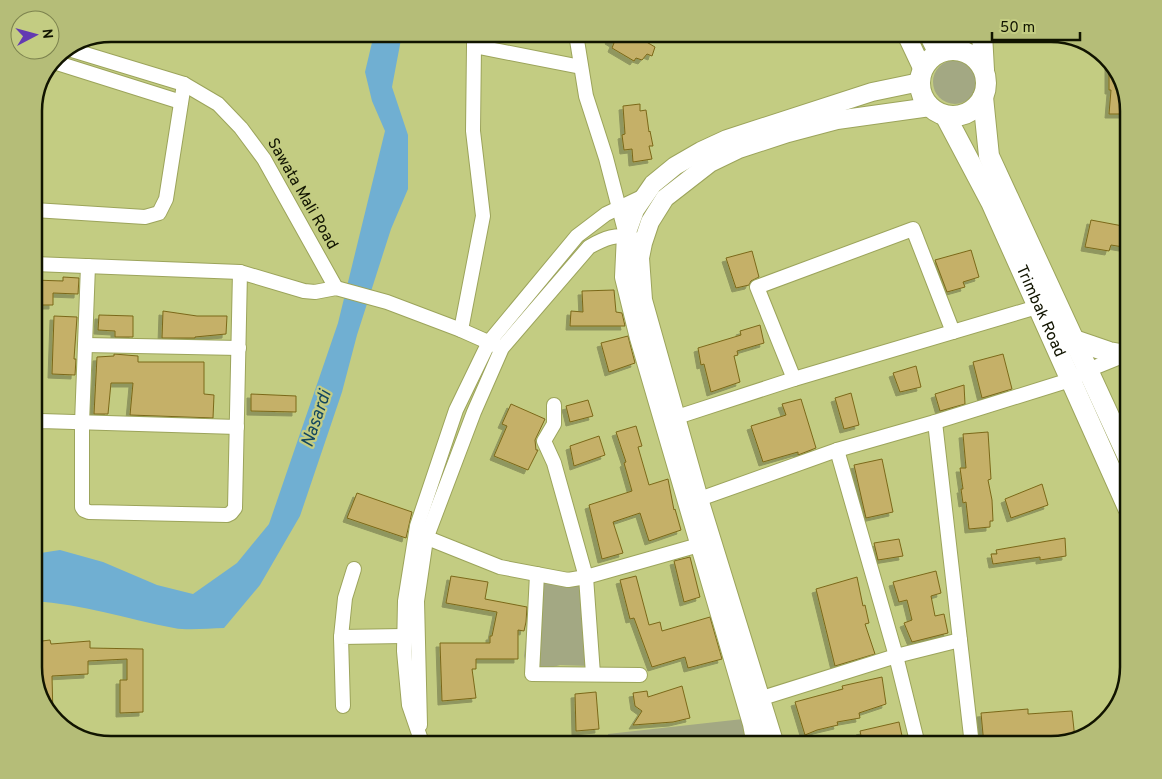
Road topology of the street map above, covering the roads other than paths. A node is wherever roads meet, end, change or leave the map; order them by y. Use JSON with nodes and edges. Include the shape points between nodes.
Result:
{"nodes":[{"id":1,"x":474,"y":42,"type":"edge"},
{"id":2,"x":482,"y":42,"type":"edge"},
{"id":3,"x":577,"y":42,"type":"edge"},
{"id":4,"x":909,"y":42,"type":"edge"},
{"id":5,"x":982,"y":42,"type":"edge"},
{"id":6,"x":947,"y":46,"type":"edge"},
{"id":7,"x":78,"y":52,"type":"edge"},
{"id":8,"x":62,"y":65,"type":"edge"},
{"id":9,"x":581,"y":67,"type":"junction"},
{"id":10,"x":984,"y":70,"type":"junction"},
{"id":11,"x":922,"y":76,"type":"junction"},
{"id":12,"x":184,"y":84,"type":"junction"},
{"id":13,"x":984,"y":97,"type":"junction"},
{"id":14,"x":181,"y":102,"type":"junction"},
{"id":15,"x":938,"y":112,"type":"junction"},
{"id":16,"x":644,"y":196,"type":"junction"},
{"id":17,"x":618,"y":207,"type":"junction"},
{"id":18,"x":43,"y":211,"type":"edge"},
{"id":19,"x":626,"y":235,"type":"junction"},
{"id":20,"x":643,"y":243,"type":"junction"},
{"id":21,"x":43,"y":264,"type":"edge"},
{"id":22,"x":88,"y":266,"type":"junction"},
{"id":23,"x":240,"y":272,"type":"junction"},
{"id":24,"x":336,"y":288,"type":"junction"},
{"id":25,"x":1037,"y":307,"type":"junction"},
{"id":26,"x":461,"y":330,"type":"junction"},
{"id":27,"x":953,"y":332,"type":"junction"},
{"id":28,"x":1074,"y":340,"type":"junction"},
{"id":29,"x":489,"y":342,"type":"junction"},
{"id":30,"x":85,"y":345,"type":"junction"},
{"id":31,"x":239,"y":348,"type":"junction"},
{"id":32,"x":502,"y":348,"type":"junction"},
{"id":33,"x":1120,"y":353,"type":"edge"},
{"id":34,"x":1120,"y":357,"type":"edge"},
{"id":35,"x":1088,"y":370,"type":"junction"},
{"id":36,"x":794,"y":379,"type":"junction"},
{"id":37,"x":1070,"y":380,"type":"junction"},
{"id":38,"x":554,"y":405,"type":"dead end"},
{"id":39,"x":677,"y":417,"type":"junction"},
{"id":40,"x":43,"y":421,"type":"edge"},
{"id":41,"x":936,"y":422,"type":"junction"},
{"id":42,"x":82,"y":423,"type":"junction"},
{"id":43,"x":237,"y":427,"type":"junction"},
{"id":44,"x":1120,"y":440,"type":"edge"},
{"id":45,"x":837,"y":450,"type":"junction"},
{"id":46,"x":1120,"y":490,"type":"edge"},
{"id":47,"x":694,"y":501,"type":"junction"},
{"id":48,"x":421,"y":536,"type":"junction"},
{"id":49,"x":699,"y":545,"type":"junction"},
{"id":50,"x":354,"y":569,"type":"dead end"},
{"id":51,"x":537,"y":574,"type":"junction"},
{"id":52,"x":586,"y":577,"type":"junction"},
{"id":53,"x":403,"y":636,"type":"junction"},
{"id":54,"x":341,"y":637,"type":"junction"},
{"id":55,"x":960,"y":640,"type":"junction"},
{"id":56,"x":896,"y":656,"type":"junction"},
{"id":57,"x":593,"y":674,"type":"junction"},
{"id":58,"x":640,"y":675,"type":"dead end"},
{"id":59,"x":762,"y":698,"type":"junction"},
{"id":60,"x":343,"y":706,"type":"dead end"},
{"id":61,"x":419,"y":736,"type":"edge"},
{"id":62,"x":421,"y":736,"type":"edge"},
{"id":63,"x":754,"y":736,"type":"edge"},
{"id":64,"x":773,"y":736,"type":"edge"},
{"id":65,"x":916,"y":736,"type":"edge"},
{"id":66,"x":969,"y":736,"type":"edge"}],
"edges":[{"from":1,"to":26,"type":"street","via":[[473,131],[483,216]]},
{"from":2,"to":9,"type":"street"},
{"from":3,"to":9,"type":"street"},
{"from":4,"to":11,"type":"main road"},
{"from":5,"to":10,"type":"highway","name":"Trimbak Road"},
{"from":6,"to":10,"type":"highway","via":[[971,55]]},
{"from":6,"to":11,"type":"highway","via":[[930,60]]},
{"from":7,"to":12,"type":"street","name":"Sawata Mali Road"},
{"from":8,"to":14,"type":"street"},
{"from":9,"to":17,"type":"street","via":[[586,96]]},
{"from":10,"to":13,"type":"highway","name":"Trimbak Road"},
{"from":11,"to":15,"type":"highway","name":"Trimbak Road","via":[[924,98]]},
{"from":11,"to":16,"type":"main road","via":[[727,139],[675,166]]},
{"from":12,"to":14,"type":"street"},
{"from":12,"to":24,"type":"street","name":"Sawata Mali Road","via":[[218,104],[241,128],[264,159]]},
{"from":13,"to":15,"type":"highway","via":[[974,110],[965,114]]},
{"from":13,"to":28,"type":"highway","name":"Trimbak Road","via":[[988,156]]},
{"from":14,"to":18,"type":"street","via":[[166,199],[159,213],[145,217]]},
{"from":15,"to":20,"type":"main road","via":[[837,120],[739,149],[710,163],[665,198],[650,222]]},
{"from":15,"to":25,"type":"highway","name":"Trimbak Road","via":[[991,202]]},
{"from":16,"to":17,"type":"street"},
{"from":16,"to":19,"type":"main road"},
{"from":17,"to":19,"type":"street"},
{"from":17,"to":29,"type":"street","via":[[577,236]]},
{"from":19,"to":20,"type":"street"},
{"from":19,"to":32,"type":"street","via":[[605,238],[588,246]]},
{"from":19,"to":47,"type":"main road","via":[[624,277],[639,338]]},
{"from":20,"to":39,"type":"main road","via":[[640,258],[643,300]]},
{"from":21,"to":22,"type":"street"},
{"from":22,"to":23,"type":"street"},
{"from":22,"to":30,"type":"street"},
{"from":23,"to":24,"type":"street","via":[[315,292]]},
{"from":23,"to":31,"type":"street"},
{"from":24,"to":26,"type":"street","via":[[387,302]]},
{"from":25,"to":27,"type":"street"},
{"from":25,"to":37,"type":"highway","name":"Trimbak Road"},
{"from":26,"to":29,"type":"street"},
{"from":27,"to":36,"type":"street"},
{"from":27,"to":36,"type":"street","via":[[913,229],[757,287]]},
{"from":28,"to":33,"type":"highway"},
{"from":28,"to":35,"type":"highway","name":"Trimbak Road"},
{"from":29,"to":32,"type":"street"},
{"from":29,"to":48,"type":"street","via":[[456,410]]},
{"from":30,"to":31,"type":"street"},
{"from":30,"to":42,"type":"street"},
{"from":31,"to":43,"type":"street"},
{"from":32,"to":48,"type":"street"},
{"from":34,"to":35,"type":"street"},
{"from":35,"to":37,"type":"street"},
{"from":35,"to":44,"type":"highway","name":"Trimbak Road"},
{"from":36,"to":39,"type":"street"},
{"from":37,"to":41,"type":"street"},
{"from":37,"to":46,"type":"highway","name":"Trimbak Road"},
{"from":38,"to":52,"type":"street","via":[[554,424],[544,441],[554,463]]},
{"from":39,"to":47,"type":"main road"},
{"from":40,"to":42,"type":"street"},
{"from":41,"to":45,"type":"street"},
{"from":41,"to":55,"type":"street"},
{"from":42,"to":43,"type":"street"},
{"from":42,"to":43,"type":"street","via":[[82,507],[89,512],[231,513],[235,508]]},
{"from":45,"to":47,"type":"street"},
{"from":45,"to":56,"type":"street"},
{"from":47,"to":49,"type":"main road"},
{"from":47,"to":59,"type":"main road"},
{"from":48,"to":51,"type":"street","via":[[500,567]]},
{"from":48,"to":53,"type":"street","via":[[405,602]]},
{"from":48,"to":62,"type":"street","via":[[417,601]]},
{"from":49,"to":52,"type":"street"},
{"from":49,"to":63,"type":"main road"},
{"from":50,"to":54,"type":"street","via":[[345,598]]},
{"from":51,"to":52,"type":"street","via":[[568,580]]},
{"from":51,"to":57,"type":"street","via":[[532,674]]},
{"from":52,"to":57,"type":"street"},
{"from":53,"to":54,"type":"street"},
{"from":53,"to":61,"type":"street","via":[[409,705]]},
{"from":54,"to":60,"type":"street"},
{"from":55,"to":56,"type":"street"},
{"from":55,"to":66,"type":"street"},
{"from":56,"to":59,"type":"street"},
{"from":56,"to":65,"type":"street"},
{"from":57,"to":58,"type":"street"},
{"from":59,"to":64,"type":"main road"}]}
